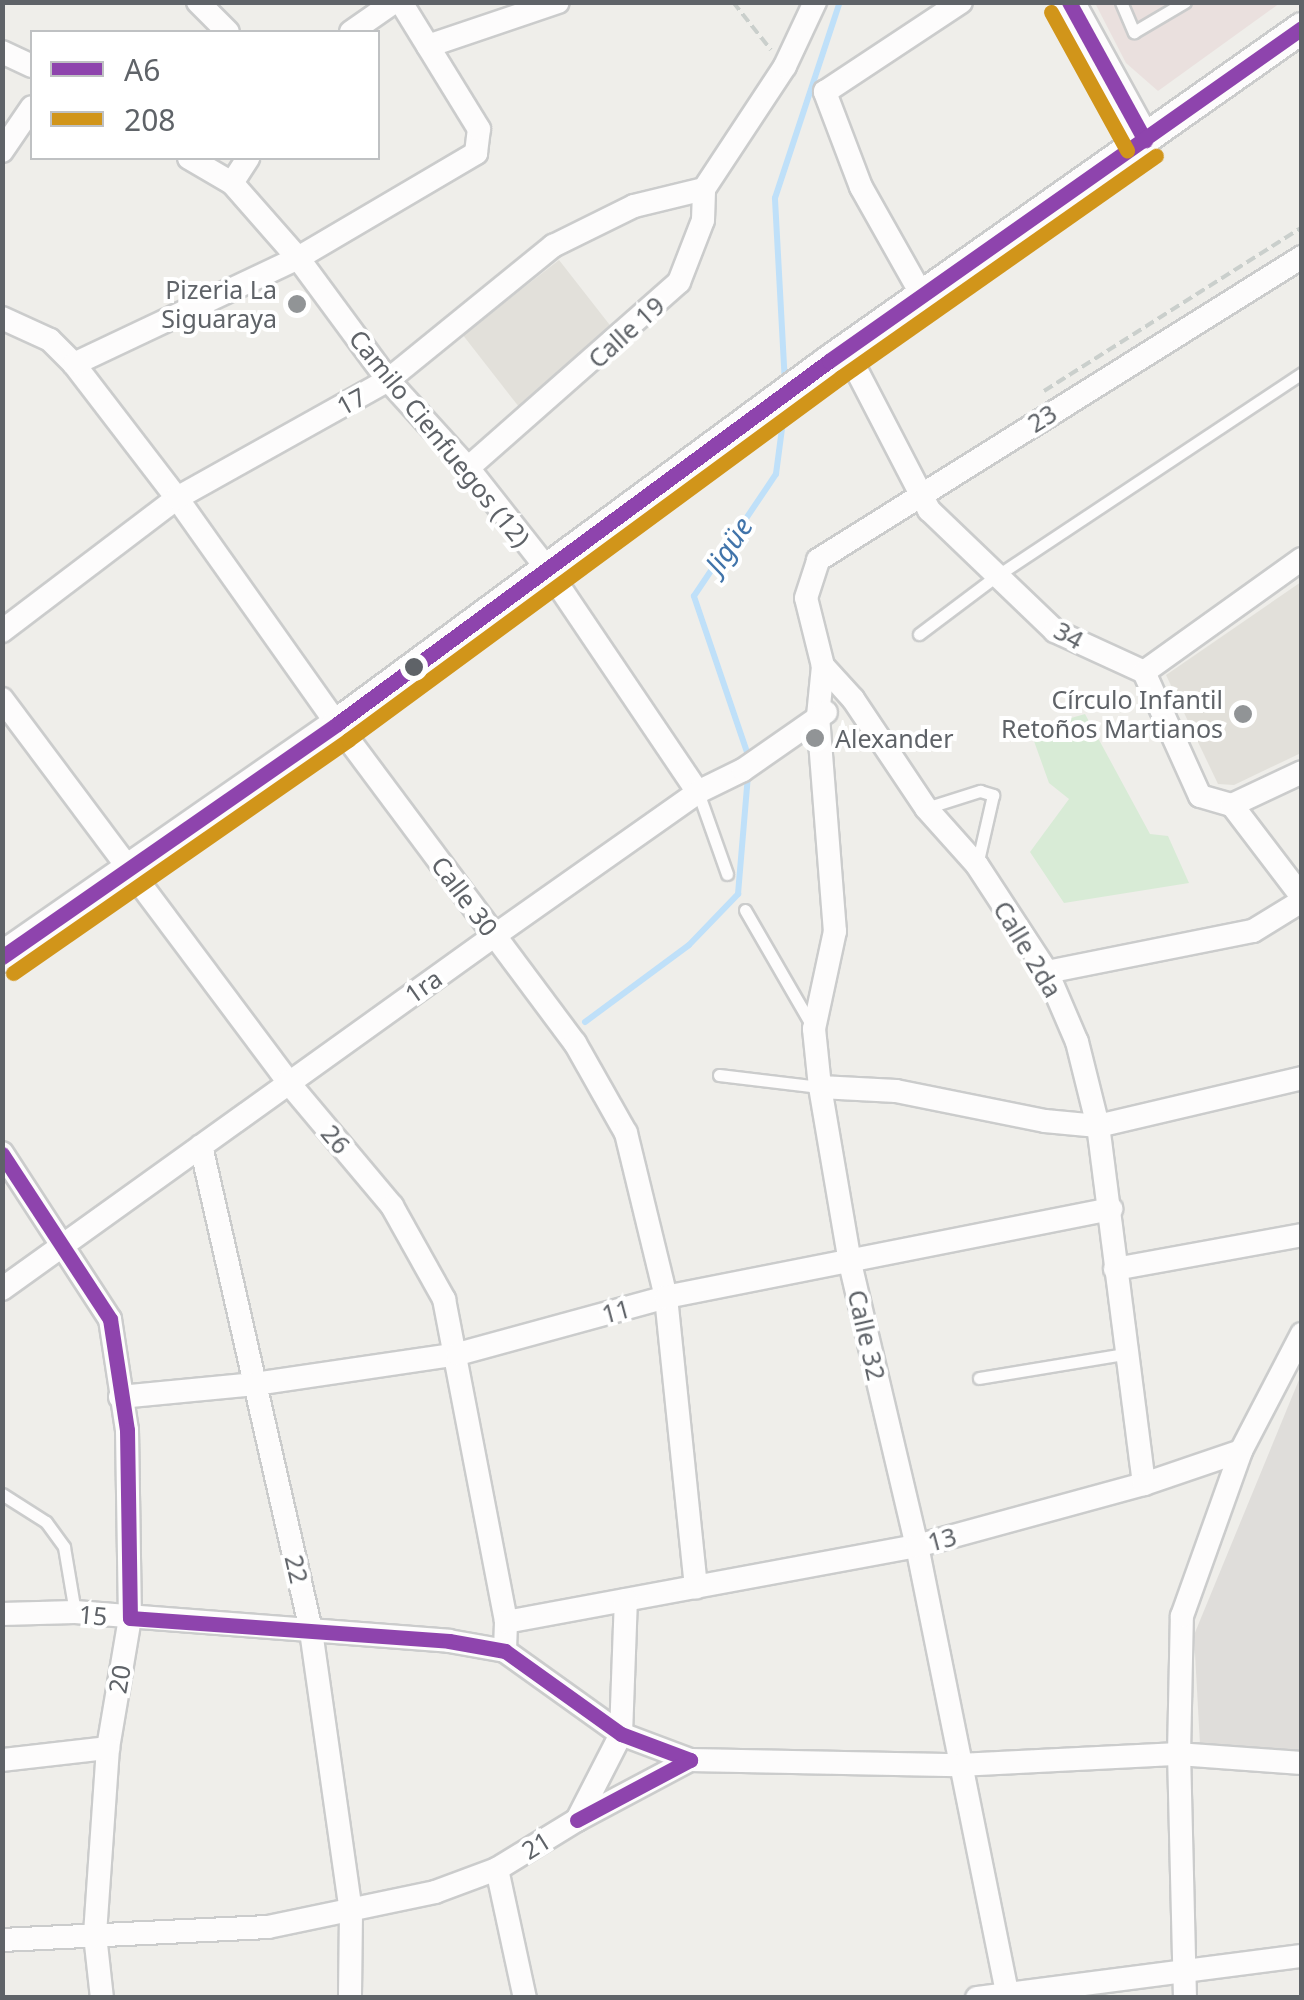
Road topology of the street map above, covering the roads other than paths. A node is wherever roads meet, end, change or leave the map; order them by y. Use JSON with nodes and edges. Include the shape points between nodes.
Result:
{"nodes":[{"id":1,"x":198,"y":2,"type":"edge"},
{"id":2,"x":398,"y":2,"type":"edge"},
{"id":3,"x":558,"y":2,"type":"edge"},
{"id":4,"x":815,"y":2,"type":"edge"},
{"id":5,"x":961,"y":2,"type":"edge"},
{"id":6,"x":1068,"y":2,"type":"edge"},
{"id":7,"x":1120,"y":2,"type":"edge"},
{"id":8,"x":1185,"y":2,"type":"edge"},
{"id":9,"x":1302,"y":28,"type":"edge"},
{"id":10,"x":226,"y":30,"type":"edge"},
{"id":11,"x":353,"y":30,"type":"edge"},
{"id":12,"x":428,"y":46,"type":"junction"},
{"id":13,"x":2,"y":52,"type":"edge"},
{"id":14,"x":30,"y":65,"type":"edge"},
{"id":15,"x":30,"y":109,"type":"edge"},
{"id":16,"x":1145,"y":140,"type":"junction"},
{"id":17,"x":2,"y":151,"type":"edge"},
{"id":18,"x":192,"y":160,"type":"edge"},
{"id":19,"x":247,"y":160,"type":"edge"},
{"id":20,"x":232,"y":183,"type":"junction"},
{"id":21,"x":704,"y":189,"type":"junction"},
{"id":22,"x":1302,"y":257,"type":"edge"},
{"id":23,"x":298,"y":258,"type":"junction"},
{"id":24,"x":923,"y":297,"type":"junction"},
{"id":25,"x":2,"y":318,"type":"edge"},
{"id":26,"x":842,"y":352,"type":"junction"},
{"id":27,"x":74,"y":364,"type":"junction"},
{"id":28,"x":1302,"y":372,"type":"edge"},
{"id":29,"x":388,"y":380,"type":"junction"},
{"id":30,"x":468,"y":468,"type":"junction"},
{"id":31,"x":919,"y":494,"type":"junction"},
{"id":32,"x":177,"y":498,"type":"junction"},
{"id":33,"x":1302,"y":559,"type":"edge"},
{"id":34,"x":546,"y":567,"type":"junction"},
{"id":35,"x":995,"y":577,"type":"junction"},
{"id":36,"x":806,"y":598,"type":"joint"},
{"id":37,"x":2,"y":631,"type":"edge"},
{"id":38,"x":919,"y":634,"type":"dead end"},
{"id":39,"x":822,"y":666,"type":"junction"},
{"id":40,"x":1144,"y":672,"type":"junction"},
{"id":41,"x":2,"y":699,"type":"edge"},
{"id":42,"x":853,"y":699,"type":"junction"},
{"id":43,"x":818,"y":716,"type":"junction"},
{"id":44,"x":337,"y":724,"type":"junction"},
{"id":45,"x":1302,"y":772,"type":"edge"},
{"id":46,"x":698,"y":792,"type":"junction"},
{"id":47,"x":1232,"y":805,"type":"junction"},
{"id":48,"x":926,"y":808,"type":"junction"},
{"id":49,"x":976,"y":865,"type":"junction"},
{"id":50,"x":128,"y":868,"type":"junction"},
{"id":51,"x":727,"y":874,"type":"dead end"},
{"id":52,"x":1302,"y":899,"type":"edge"},
{"id":53,"x":745,"y":910,"type":"dead end"},
{"id":54,"x":494,"y":936,"type":"junction"},
{"id":55,"x":2,"y":956,"type":"edge"},
{"id":56,"x":1047,"y":972,"type":"junction"},
{"id":57,"x":814,"y":1029,"type":"junction"},
{"id":58,"x":720,"y":1075,"type":"dead end"},
{"id":59,"x":1302,"y":1078,"type":"edge"},
{"id":60,"x":288,"y":1082,"type":"junction"},
{"id":61,"x":820,"y":1087,"type":"junction"},
{"id":62,"x":1098,"y":1126,"type":"junction"},
{"id":63,"x":200,"y":1146,"type":"junction"},
{"id":64,"x":2,"y":1152,"type":"edge"},
{"id":65,"x":1111,"y":1210,"type":"junction"},
{"id":66,"x":1302,"y":1235,"type":"edge"},
{"id":67,"x":64,"y":1242,"type":"junction"},
{"id":68,"x":850,"y":1263,"type":"junction"},
{"id":69,"x":1116,"y":1269,"type":"junction"},
{"id":70,"x":2,"y":1288,"type":"edge"},
{"id":71,"x":666,"y":1297,"type":"junction"},
{"id":72,"x":1302,"y":1334,"type":"edge"},
{"id":73,"x":458,"y":1354,"type":"junction"},
{"id":74,"x":1124,"y":1354,"type":"junction"},
{"id":75,"x":979,"y":1378,"type":"dead end"},
{"id":76,"x":255,"y":1384,"type":"junction"},
{"id":77,"x":120,"y":1397,"type":"junction"},
{"id":78,"x":1241,"y":1450,"type":"junction"},
{"id":79,"x":1144,"y":1484,"type":"junction"},
{"id":80,"x":2,"y":1494,"type":"edge"},
{"id":81,"x":917,"y":1546,"type":"junction"},
{"id":82,"x":696,"y":1587,"type":"junction"},
{"id":83,"x":626,"y":1600,"type":"junction"},
{"id":84,"x":74,"y":1612,"type":"junction"},
{"id":85,"x":2,"y":1614,"type":"edge"},
{"id":86,"x":130,"y":1618,"type":"junction"},
{"id":87,"x":506,"y":1622,"type":"junction"},
{"id":88,"x":311,"y":1631,"type":"junction"},
{"id":89,"x":505,"y":1650,"type":"junction"},
{"id":90,"x":621,"y":1734,"type":"junction"},
{"id":91,"x":108,"y":1748,"type":"junction"},
{"id":92,"x":1179,"y":1754,"type":"junction"},
{"id":93,"x":2,"y":1760,"type":"edge"},
{"id":94,"x":690,"y":1760,"type":"junction"},
{"id":95,"x":1302,"y":1763,"type":"edge"},
{"id":96,"x":960,"y":1765,"type":"junction"},
{"id":97,"x":577,"y":1820,"type":"junction"},
{"id":98,"x":498,"y":1869,"type":"junction"},
{"id":99,"x":351,"y":1913,"type":"junction"},
{"id":100,"x":96,"y":1935,"type":"junction"},
{"id":101,"x":2,"y":1940,"type":"edge"},
{"id":102,"x":1302,"y":1956,"type":"edge"},
{"id":103,"x":1183,"y":1973,"type":"junction"},
{"id":104,"x":1008,"y":1995,"type":"edge"},
{"id":105,"x":102,"y":1998,"type":"edge"},
{"id":106,"x":350,"y":1998,"type":"edge"},
{"id":107,"x":525,"y":1998,"type":"edge"},
{"id":108,"x":978,"y":1998,"type":"edge"},
{"id":109,"x":1185,"y":1998,"type":"edge"}],
"edges":[{"from":1,"to":10,"type":"street"},
{"from":2,"to":11,"type":"street"},
{"from":2,"to":12,"type":"street"},
{"from":3,"to":12,"type":"street"},
{"from":4,"to":21,"type":"street","name":"Calle 19","via":[[785,66]]},
{"from":5,"to":24,"type":"street","via":[[825,92],[862,187]]},
{"from":6,"to":16,"type":"street"},
{"from":7,"to":8,"type":"lane","via":[[1134,32]]},
{"from":9,"to":16,"type":"street"},
{"from":12,"to":23,"type":"street","via":[[479,129],[476,152]]},
{"from":13,"to":14,"type":"street"},
{"from":15,"to":17,"type":"street"},
{"from":16,"to":24,"type":"street"},
{"from":18,"to":20,"type":"street","name":"Camilo Cienfuegos (12)"},
{"from":19,"to":20,"type":"street"},
{"from":20,"to":23,"type":"street","name":"Camilo Cienfuegos (12)"},
{"from":21,"to":29,"type":"street","name":"17","via":[[634,206],[553,246]]},
{"from":21,"to":30,"type":"street","name":"Calle 19","via":[[703,220],[679,282]]},
{"from":22,"to":31,"type":"street","name":"23"},
{"from":23,"to":27,"type":"street"},
{"from":23,"to":29,"type":"street","name":"Camilo Cienfuegos (12)"},
{"from":24,"to":26,"type":"street"},
{"from":25,"to":27,"type":"street","name":"Calle 30","via":[[50,340]]},
{"from":26,"to":31,"type":"street","name":"34"},
{"from":26,"to":34,"type":"street"},
{"from":27,"to":32,"type":"street","name":"Calle 30"},
{"from":28,"to":35,"type":"lane"},
{"from":29,"to":30,"type":"street","name":"Camilo Cienfuegos (12)"},
{"from":29,"to":32,"type":"street","name":"17"},
{"from":30,"to":34,"type":"street","name":"Camilo Cienfuegos (12)"},
{"from":31,"to":35,"type":"street","name":"34"},
{"from":31,"to":36,"type":"street","name":"23","via":[[818,560]]},
{"from":32,"to":37,"type":"street","name":"17"},
{"from":32,"to":44,"type":"street","name":"Calle 30"},
{"from":33,"to":40,"type":"street"},
{"from":34,"to":44,"type":"street"},
{"from":34,"to":46,"type":"street","name":"Camilo Cienfuegos (12)"},
{"from":35,"to":38,"type":"lane"},
{"from":35,"to":40,"type":"street","name":"34","via":[[1056,631]]},
{"from":36,"to":39,"type":"street","name":"Calle 2da"},
{"from":39,"to":42,"type":"street","name":"Calle 2da"},
{"from":39,"to":43,"type":"street","name":"Calle 32"},
{"from":40,"to":47,"type":"street","via":[[1200,796]]},
{"from":41,"to":50,"type":"street","name":"26"},
{"from":42,"to":43,"type":"street","name":"1ra"},
{"from":42,"to":48,"type":"street","name":"Calle 2da"},
{"from":43,"to":46,"type":"street","name":"1ra","via":[[750,765]]},
{"from":43,"to":57,"type":"street","name":"Calle 32","via":[[835,931]]},
{"from":44,"to":50,"type":"street"},
{"from":44,"to":54,"type":"street","name":"Calle 30"},
{"from":45,"to":47,"type":"street"},
{"from":46,"to":51,"type":"lane"},
{"from":46,"to":54,"type":"street","name":"1ra"},
{"from":47,"to":52,"type":"street"},
{"from":48,"to":49,"type":"street","name":"Calle 2da"},
{"from":48,"to":49,"type":"lane","via":[[980,791],[993,795]]},
{"from":49,"to":56,"type":"street","name":"Calle 2da"},
{"from":50,"to":55,"type":"street"},
{"from":50,"to":60,"type":"street","name":"26"},
{"from":52,"to":56,"type":"street","via":[[1253,931]]},
{"from":53,"to":57,"type":"lane"},
{"from":54,"to":60,"type":"street","name":"1ra"},
{"from":54,"to":71,"type":"street","name":"Calle 30","via":[[574,1043],[626,1134]]},
{"from":56,"to":62,"type":"street","name":"Calle 2da","via":[[1077,1042]]},
{"from":57,"to":61,"type":"street","name":"Calle 32"},
{"from":58,"to":61,"type":"lane"},
{"from":59,"to":62,"type":"street"},
{"from":60,"to":63,"type":"street","name":"1ra"},
{"from":60,"to":73,"type":"street","name":"26","via":[[392,1206],[444,1299]]},
{"from":61,"to":62,"type":"street","via":[[896,1092]]},
{"from":61,"to":68,"type":"street","name":"Calle 32"},
{"from":62,"to":65,"type":"street","name":"Calle 2da"},
{"from":63,"to":67,"type":"street","name":"1ra"},
{"from":63,"to":76,"type":"street","name":"22"},
{"from":64,"to":67,"type":"street","name":"20"},
{"from":65,"to":68,"type":"street","name":"11"},
{"from":65,"to":69,"type":"street","name":"Calle 2da"},
{"from":66,"to":69,"type":"street"},
{"from":67,"to":70,"type":"street","name":"1ra"},
{"from":67,"to":77,"type":"street","name":"20","via":[[110,1319]]},
{"from":68,"to":71,"type":"street","name":"11"},
{"from":68,"to":81,"type":"street","name":"Calle 32"},
{"from":69,"to":74,"type":"street","name":"Calle 2da"},
{"from":71,"to":73,"type":"street","name":"11"},
{"from":71,"to":82,"type":"street","name":"Calle 30"},
{"from":72,"to":78,"type":"street"},
{"from":73,"to":76,"type":"street","name":"11"},
{"from":73,"to":87,"type":"street","name":"26"},
{"from":74,"to":75,"type":"lane"},
{"from":74,"to":79,"type":"street"},
{"from":76,"to":77,"type":"street","name":"11"},
{"from":76,"to":88,"type":"street","name":"22"},
{"from":77,"to":86,"type":"street","name":"20","via":[[127,1430]]},
{"from":78,"to":79,"type":"street","name":"13"},
{"from":78,"to":92,"type":"street","via":[[1182,1616]]},
{"from":79,"to":81,"type":"street","name":"13"},
{"from":80,"to":84,"type":"lane","via":[[46,1522],[64,1546]]},
{"from":81,"to":82,"type":"street","name":"13"},
{"from":81,"to":96,"type":"street","name":"Calle 32"},
{"from":82,"to":83,"type":"street","name":"13"},
{"from":83,"to":87,"type":"street","name":"13"},
{"from":83,"to":90,"type":"street"},
{"from":84,"to":85,"type":"street","name":"15"},
{"from":84,"to":86,"type":"street","name":"15"},
{"from":86,"to":88,"type":"street","name":"15"},
{"from":86,"to":91,"type":"street","name":"20"},
{"from":87,"to":89,"type":"street","name":"26"},
{"from":88,"to":89,"type":"street","name":"15"},
{"from":88,"to":99,"type":"street","name":"22"},
{"from":89,"to":90,"type":"street","name":"15"},
{"from":90,"to":94,"type":"street","name":"15"},
{"from":90,"to":97,"type":"street"},
{"from":91,"to":93,"type":"street"},
{"from":91,"to":100,"type":"street","name":"20"},
{"from":92,"to":95,"type":"street","name":"21"},
{"from":92,"to":96,"type":"street","name":"21"},
{"from":92,"to":103,"type":"street"},
{"from":94,"to":96,"type":"street","name":"21"},
{"from":94,"to":97,"type":"street","name":"21"},
{"from":96,"to":104,"type":"street","name":"Calle 32"},
{"from":97,"to":98,"type":"street","name":"21"},
{"from":98,"to":99,"type":"street","name":"21"},
{"from":98,"to":107,"type":"street"},
{"from":99,"to":100,"type":"street","name":"21","via":[[268,1927]]},
{"from":99,"to":106,"type":"street","name":"22"},
{"from":100,"to":101,"type":"street","name":"21"},
{"from":100,"to":105,"type":"street","name":"20"},
{"from":102,"to":103,"type":"street"},
{"from":103,"to":104,"type":"street"},
{"from":103,"to":109,"type":"street"},
{"from":104,"to":108,"type":"street"}]}
